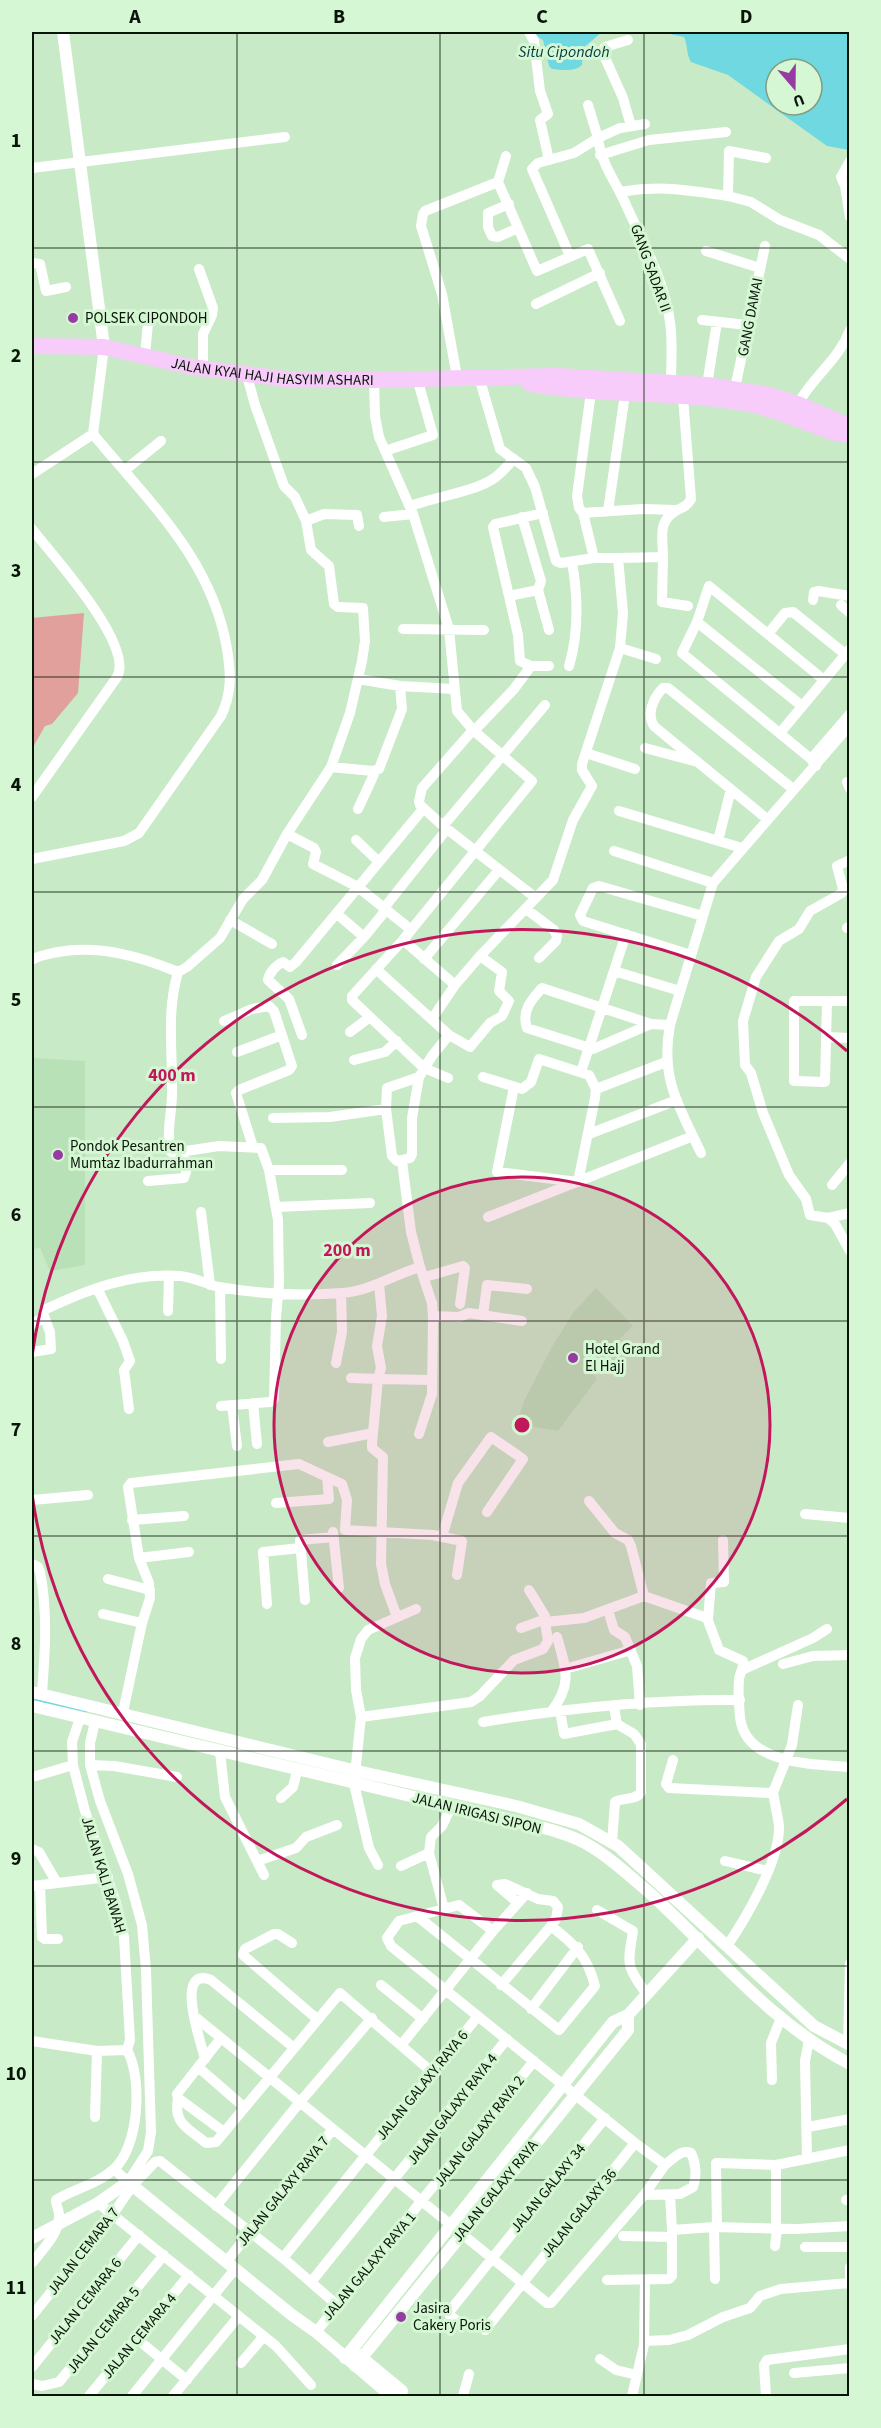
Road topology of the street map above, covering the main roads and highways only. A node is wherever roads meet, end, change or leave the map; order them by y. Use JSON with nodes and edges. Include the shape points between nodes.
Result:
{"nodes":[{"id":1,"x":32,"y":346,"type":"edge"},
{"id":2,"x":514,"y":378,"type":"junction"},
{"id":3,"x":849,"y":426,"type":"edge"},
{"id":4,"x":849,"y":435,"type":"edge"}],
"edges":[{"from":1,"to":2,"type":"main road","name":"JALAN KYAI HAJI HASYIM ASHARI","via":[[104,347],[204,369],[285,379]]},
{"from":2,"to":3,"type":"main road","name":"JALAN KYAI HAJI HASYIM ASHARI","via":[[557,376],[735,388],[798,404]]},
{"from":2,"to":4,"type":"main road","name":"JALAN KYAI HAJI HASYIM ASHARI","via":[[541,386],[591,392],[749,404]]}]}
